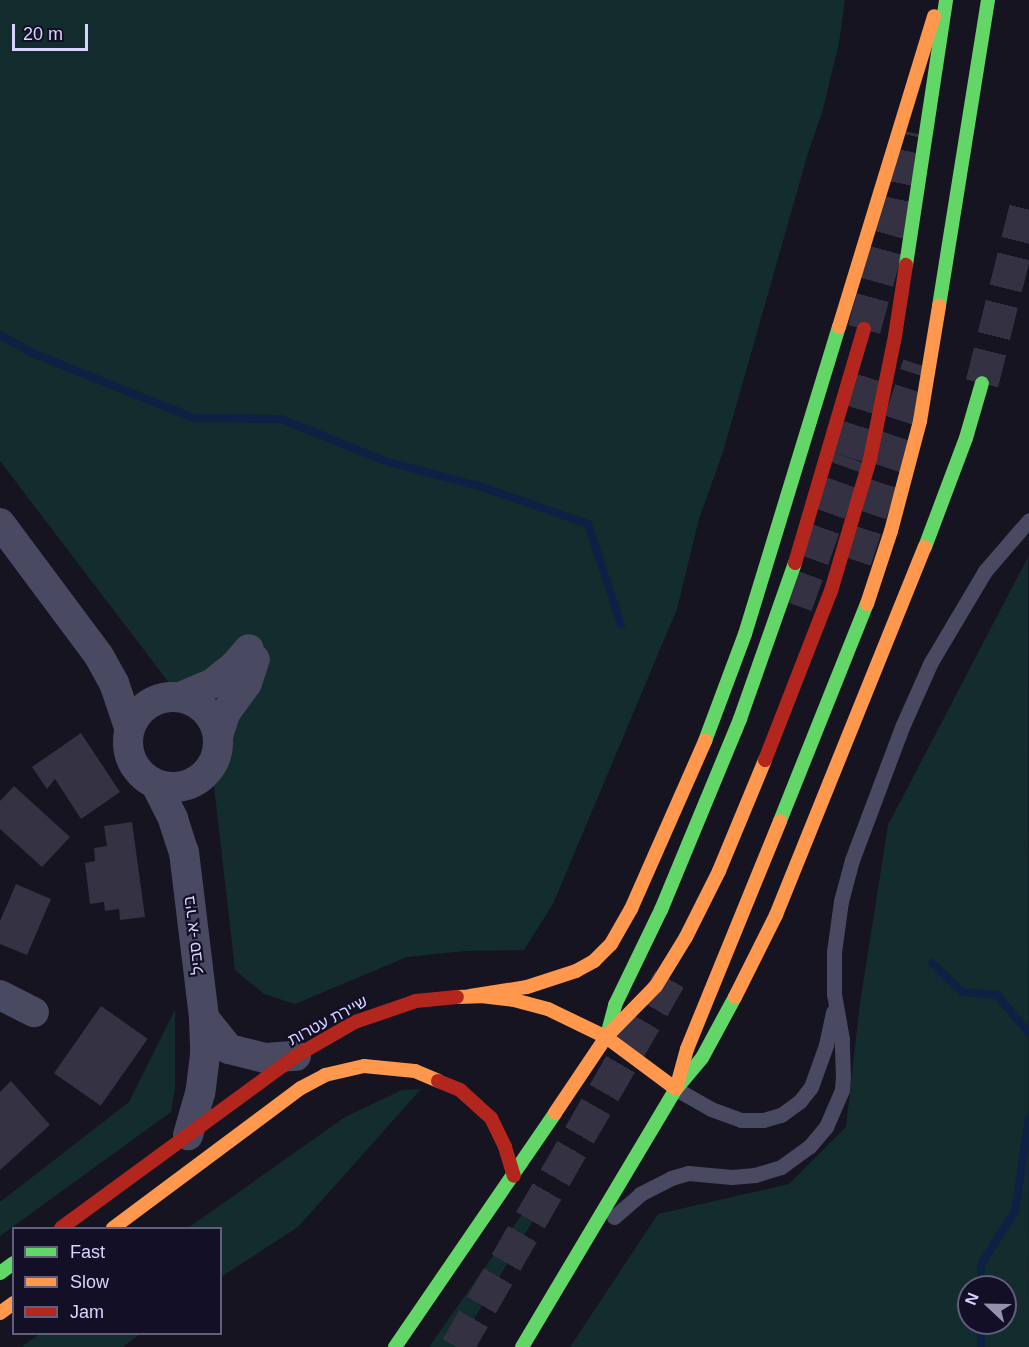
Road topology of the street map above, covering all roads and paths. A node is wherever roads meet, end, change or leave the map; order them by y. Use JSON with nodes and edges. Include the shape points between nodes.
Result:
{"nodes":[{"id":1,"x":939,"y":0,"type":"edge"},
{"id":2,"x":946,"y":0,"type":"edge"},
{"id":3,"x":988,"y":0,"type":"edge"},
{"id":4,"x":995,"y":46,"type":"dead end"},
{"id":5,"x":968,"y":129,"type":"junction"},
{"id":6,"x":864,"y":329,"type":"tunnel mouth"},
{"id":7,"x":982,"y":383,"type":"tunnel mouth"},
{"id":8,"x":1029,"y":520,"type":"edge"},
{"id":9,"x":0,"y":524,"type":"edge"},
{"id":10,"x":99,"y":656,"type":"junction"},
{"id":11,"x":171,"y":697,"type":"junction"},
{"id":12,"x":129,"y":727,"type":"junction"},
{"id":13,"x":218,"y":736,"type":"junction"},
{"id":14,"x":198,"y":779,"type":"junction"},
{"id":15,"x":156,"y":785,"type":"junction"},
{"id":16,"x":184,"y":852,"type":"junction"},
{"id":17,"x":0,"y":995,"type":"edge"},
{"id":18,"x":470,"y":996,"type":"junction"},
{"id":19,"x":834,"y":1003,"type":"junction"},
{"id":20,"x":34,"y":1012,"type":"dead end"},
{"id":21,"x":204,"y":1018,"type":"junction"},
{"id":22,"x":606,"y":1037,"type":"junction"},
{"id":23,"x":296,"y":1056,"type":"junction"},
{"id":24,"x":676,"y":1089,"type":"junction"},
{"id":25,"x":188,"y":1135,"type":"junction"},
{"id":26,"x":514,"y":1176,"type":"junction"},
{"id":27,"x":62,"y":1227,"type":"edge"},
{"id":28,"x":114,"y":1227,"type":"edge"},
{"id":29,"x":572,"y":1263,"type":"junction"},
{"id":30,"x":395,"y":1347,"type":"edge"},
{"id":31,"x":522,"y":1347,"type":"edge"}],
"edges":[{"from":1,"to":18,"type":"main road","via":[[745,634],[725,692],[645,879],[611,944],[594,961],[527,987]]},
{"from":2,"to":22,"type":"main road","via":[[895,336],[870,459],[831,591],[724,860],[687,937],[656,986]]},
{"from":3,"to":5,"type":"main road"},
{"from":4,"to":5,"type":"main road"},
{"from":5,"to":24,"type":"main road","via":[[920,421],[880,569],[687,1049]]},
{"from":6,"to":22,"type":"main road","via":[[790,577],[740,719],[661,910],[615,1005]]},
{"from":7,"to":24,"type":"main road","via":[[937,517],[776,915],[702,1058]]},
{"from":8,"to":19,"type":"lane","via":[[985,571],[960,610],[931,662],[902,728],[846,882],[834,952]]},
{"from":9,"to":10,"type":"street"},
{"from":10,"to":11,"type":"street","via":[[139,686]]},
{"from":10,"to":12,"type":"street","via":[[114,683]]},
{"from":11,"to":12,"type":"street","via":[[147,704]]},
{"from":11,"to":13,"type":"street","via":[[205,710]]},
{"from":11,"to":13,"type":"street","via":[[213,683],[252,654],[247,683],[226,712]]},
{"from":12,"to":15,"type":"street","via":[[131,761]]},
{"from":13,"to":14,"type":"street","via":[[214,760]]},
{"from":14,"to":15,"type":"street","via":[[178,788]]},
{"from":14,"to":16,"type":"street","name":"ביר א- סביל"},
{"from":15,"to":16,"type":"street","name":"ביר א- סביל"},
{"from":16,"to":21,"type":"street","name":"ביר א- סביל"},
{"from":17,"to":20,"type":"street"},
{"from":18,"to":22,"type":"main road","name":"שיירת עטרות","via":[[514,1000],[548,1009]]},
{"from":18,"to":23,"type":"main road","name":"שיירת עטרות","via":[[416,1001],[385,1010],[335,1032]]},
{"from":19,"to":24,"type":"lane","via":[[826,1045],[812,1086],[781,1115],[741,1120]]},
{"from":19,"to":29,"type":"lane","via":[[844,1059],[842,1090],[826,1127],[809,1148],[781,1167],[755,1174],[732,1177],[688,1173],[653,1186],[626,1204]]},
{"from":21,"to":23,"type":"street","via":[[229,1049],[266,1058]]},
{"from":21,"to":25,"type":"street","name":"ביר א- סביל","via":[[205,1055]]},
{"from":22,"to":24,"type":"main road","name":"שיירת עטרות"},
{"from":22,"to":26,"type":"main road"},
{"from":23,"to":25,"type":"main road","name":"שיירת עטרות"},
{"from":24,"to":29,"type":"main road"},
{"from":25,"to":27,"type":"main road","name":"שיירת עטרות"},
{"from":26,"to":28,"type":"main road","via":[[491,1118],[460,1090],[415,1071],[364,1066],[325,1075],[301,1088]]},
{"from":26,"to":30,"type":"main road"},
{"from":29,"to":31,"type":"main road"}]}
